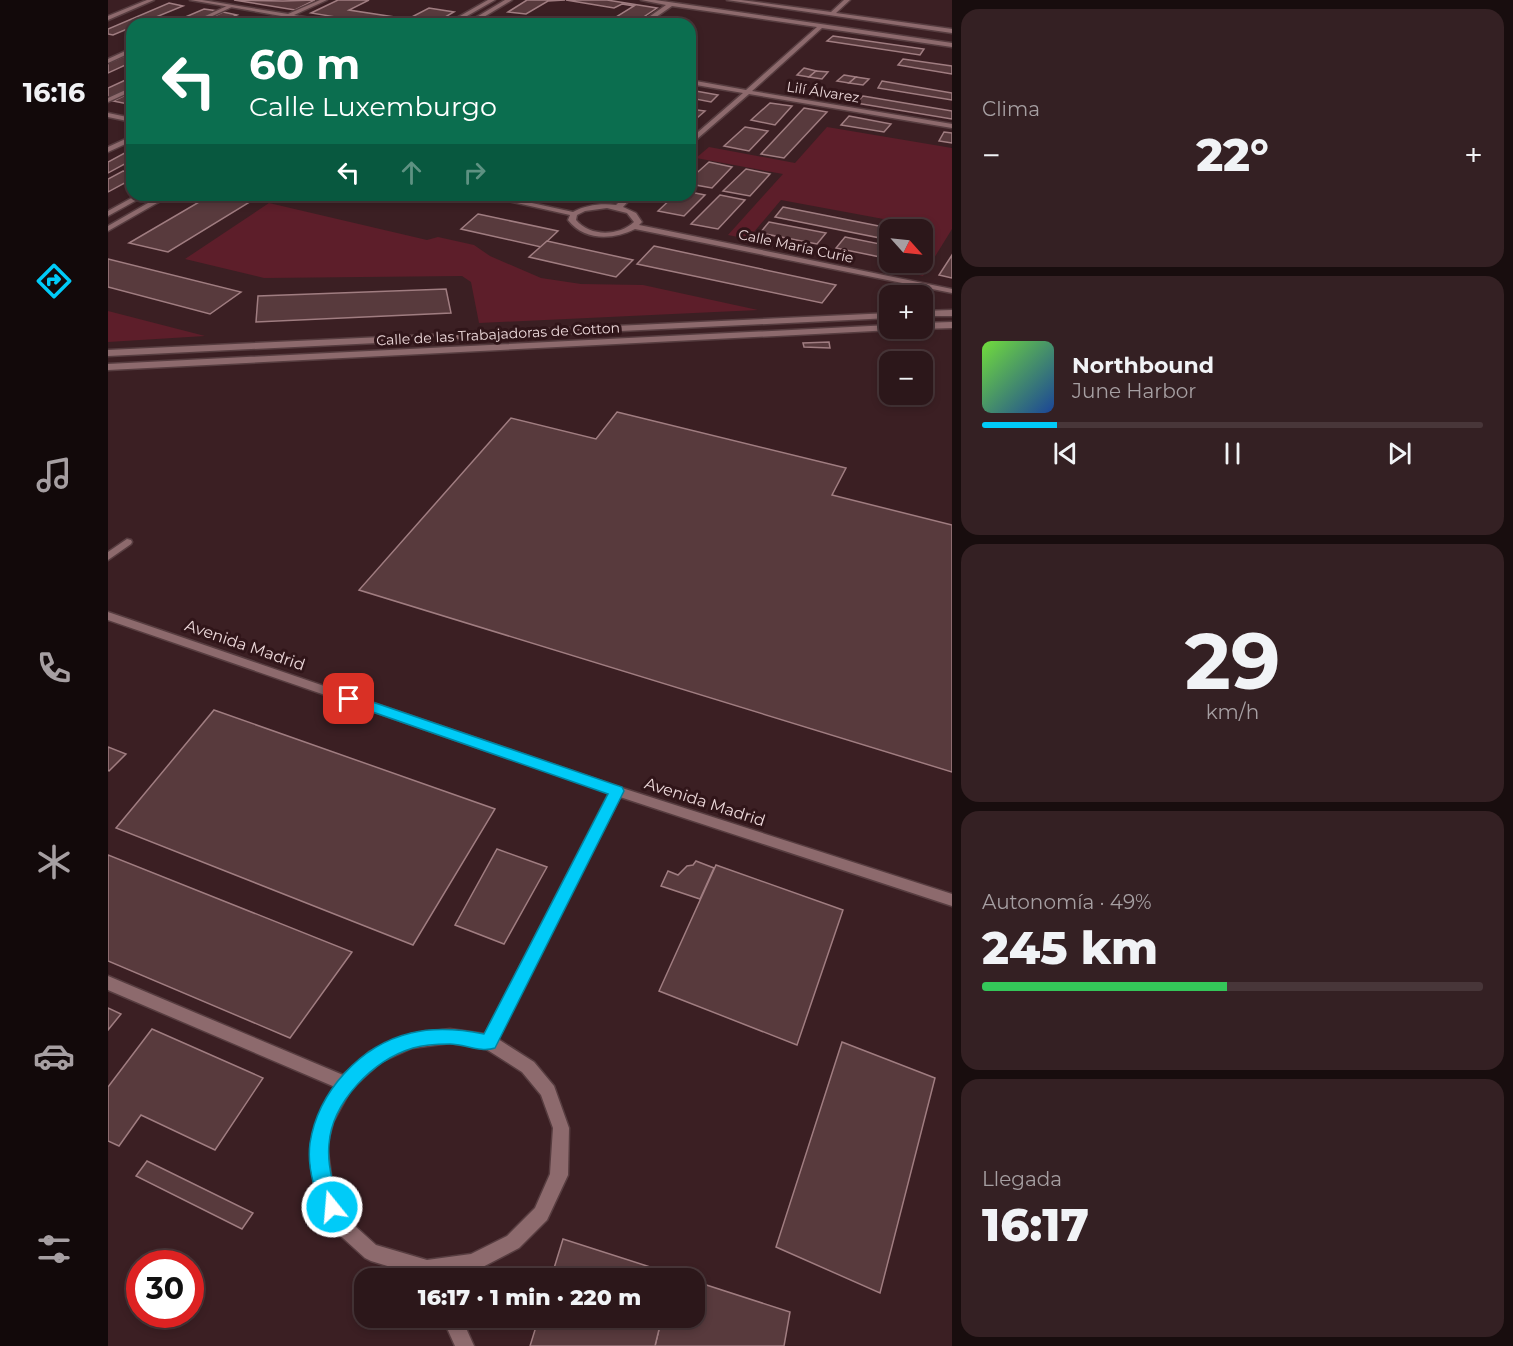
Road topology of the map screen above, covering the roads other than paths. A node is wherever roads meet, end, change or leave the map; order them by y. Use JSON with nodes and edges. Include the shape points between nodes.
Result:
{"nodes":[{"id":1,"x":151,"y":0,"type":"edge"},
{"id":2,"x":193,"y":0,"type":"edge"},
{"id":3,"x":324,"y":0,"type":"edge"},
{"id":4,"x":492,"y":0,"type":"edge"},
{"id":5,"x":509,"y":0,"type":"edge"},
{"id":6,"x":644,"y":0,"type":"edge"},
{"id":7,"x":730,"y":0,"type":"edge"},
{"id":8,"x":848,"y":0,"type":"edge"},
{"id":9,"x":671,"y":4,"type":"junction"},
{"id":10,"x":231,"y":6,"type":"junction"},
{"id":11,"x":832,"y":14,"type":"junction"},
{"id":12,"x":288,"y":16,"type":"junction"},
{"id":13,"x":108,"y":18,"type":"edge"},
{"id":14,"x":204,"y":18,"type":"edge"},
{"id":15,"x":284,"y":18,"type":"edge"},
{"id":16,"x":300,"y":18,"type":"edge"},
{"id":17,"x":459,"y":18,"type":"edge"},
{"id":18,"x":478,"y":18,"type":"edge"},
{"id":19,"x":651,"y":18,"type":"edge"},
{"id":20,"x":822,"y":26,"type":"junction"},
{"id":21,"x":952,"y":31,"type":"edge"},
{"id":22,"x":952,"y":45,"type":"edge"},
{"id":23,"x":126,"y":53,"type":"edge"},
{"id":24,"x":108,"y":61,"type":"edge"},
{"id":25,"x":696,"y":83,"type":"edge"},
{"id":26,"x":126,"y":92,"type":"edge"},
{"id":27,"x":747,"y":92,"type":"junction"},
{"id":28,"x":108,"y":100,"type":"edge"},
{"id":29,"x":108,"y":115,"type":"edge"},
{"id":30,"x":126,"y":119,"type":"edge"},
{"id":31,"x":952,"y":126,"type":"edge"},
{"id":32,"x":696,"y":138,"type":"edge"},
{"id":33,"x":126,"y":141,"type":"edge"},
{"id":34,"x":108,"y":150,"type":"edge"},
{"id":35,"x":131,"y":201,"type":"edge"},
{"id":36,"x":157,"y":201,"type":"edge"},
{"id":37,"x":513,"y":201,"type":"edge"},
{"id":38,"x":624,"y":201,"type":"edge"},
{"id":39,"x":618,"y":207,"type":"junction"},
{"id":40,"x":108,"y":214,"type":"edge"},
{"id":41,"x":574,"y":214,"type":"junction"},
{"id":42,"x":635,"y":227,"type":"junction"},
{"id":43,"x":108,"y":229,"type":"edge"},
{"id":44,"x":902,"y":281,"type":"junction"},
{"id":45,"x":909,"y":285,"type":"edge"},
{"id":46,"x":952,"y":291,"type":"edge"},
{"id":47,"x":952,"y":313,"type":"edge"},
{"id":48,"x":933,"y":314,"type":"edge"},
{"id":49,"x":879,"y":316,"type":"edge"},
{"id":50,"x":952,"y":325,"type":"edge"},
{"id":51,"x":933,"y":326,"type":"edge"},
{"id":52,"x":879,"y":329,"type":"edge"},
{"id":53,"x":108,"y":353,"type":"edge"},
{"id":54,"x":108,"y":367,"type":"edge"},
{"id":55,"x":127,"y":542,"type":"dead end"},
{"id":56,"x":108,"y":557,"type":"edge"},
{"id":57,"x":108,"y":616,"type":"edge"},
{"id":58,"x":617,"y":791,"type":"junction"},
{"id":59,"x":952,"y":900,"type":"edge"},
{"id":60,"x":108,"y":983,"type":"edge"},
{"id":61,"x":489,"y":1042,"type":"junction"},
{"id":62,"x":345,"y":1084,"type":"junction"},
{"id":63,"x":413,"y":1268,"type":"edge"},
{"id":64,"x":453,"y":1268,"type":"edge"},
{"id":65,"x":456,"y":1328,"type":"edge"},
{"id":66,"x":465,"y":1346,"type":"edge"}],
"edges":[{"from":1,"to":13,"type":"street"},
{"from":2,"to":10,"type":"street"},
{"from":3,"to":12,"type":"street"},
{"from":4,"to":17,"type":"street"},
{"from":5,"to":18,"type":"street"},
{"from":6,"to":9,"type":"street"},
{"from":7,"to":11,"type":"street"},
{"from":8,"to":11,"type":"street"},
{"from":9,"to":19,"type":"street"},
{"from":9,"to":20,"type":"street"},
{"from":10,"to":12,"type":"street"},
{"from":10,"to":14,"type":"street"},
{"from":11,"to":21,"type":"street"},
{"from":12,"to":15,"type":"street"},
{"from":12,"to":16,"type":"street"},
{"from":20,"to":22,"type":"street"},
{"from":20,"to":27,"type":"street"},
{"from":23,"to":24,"type":"street"},
{"from":25,"to":27,"type":"street","name":"Lilí Álvarez"},
{"from":26,"to":28,"type":"street"},
{"from":27,"to":31,"type":"street","name":"Lilí Álvarez"},
{"from":27,"to":32,"type":"street"},
{"from":29,"to":30,"type":"street"},
{"from":33,"to":34,"type":"street"},
{"from":35,"to":40,"type":"street"},
{"from":36,"to":43,"type":"street"},
{"from":37,"to":41,"type":"street"},
{"from":38,"to":39,"type":"street"},
{"from":39,"to":41,"type":"street","via":[[595,207]]},
{"from":39,"to":42,"type":"street","via":[[634,214],[638,222]]},
{"from":41,"to":42,"type":"street","via":[[574,225],[593,233],[615,234]]},
{"from":42,"to":44,"type":"street","name":"Calle María Curie"},
{"from":44,"to":45,"type":"street"},
{"from":44,"to":46,"type":"street","name":"Calle María Curie"},
{"from":47,"to":48,"type":"street"},
{"from":49,"to":53,"type":"street","name":"Calle de las Trabajadoras de Cotton"},
{"from":50,"to":51,"type":"street"},
{"from":52,"to":54,"type":"street","name":"Calle de las Trabajadoras de Cotton"},
{"from":55,"to":56,"type":"street"},
{"from":57,"to":58,"type":"street","name":"Avenida Madrid"},
{"from":58,"to":59,"type":"street","name":"Avenida Madrid"},
{"from":58,"to":61,"type":"street"},
{"from":60,"to":62,"type":"street"},
{"from":61,"to":62,"type":"street","via":[[450,1036],[411,1041],[375,1057]]},
{"from":61,"to":64,"type":"street","via":[[528,1067],[548,1091],[561,1128],[559,1175],[541,1214],[513,1242],[473,1263]]},
{"from":62,"to":63,"type":"street","via":[[325,1120],[319,1145],[324,1191],[339,1223],[371,1252]]},
{"from":65,"to":66,"type":"street"}]}
